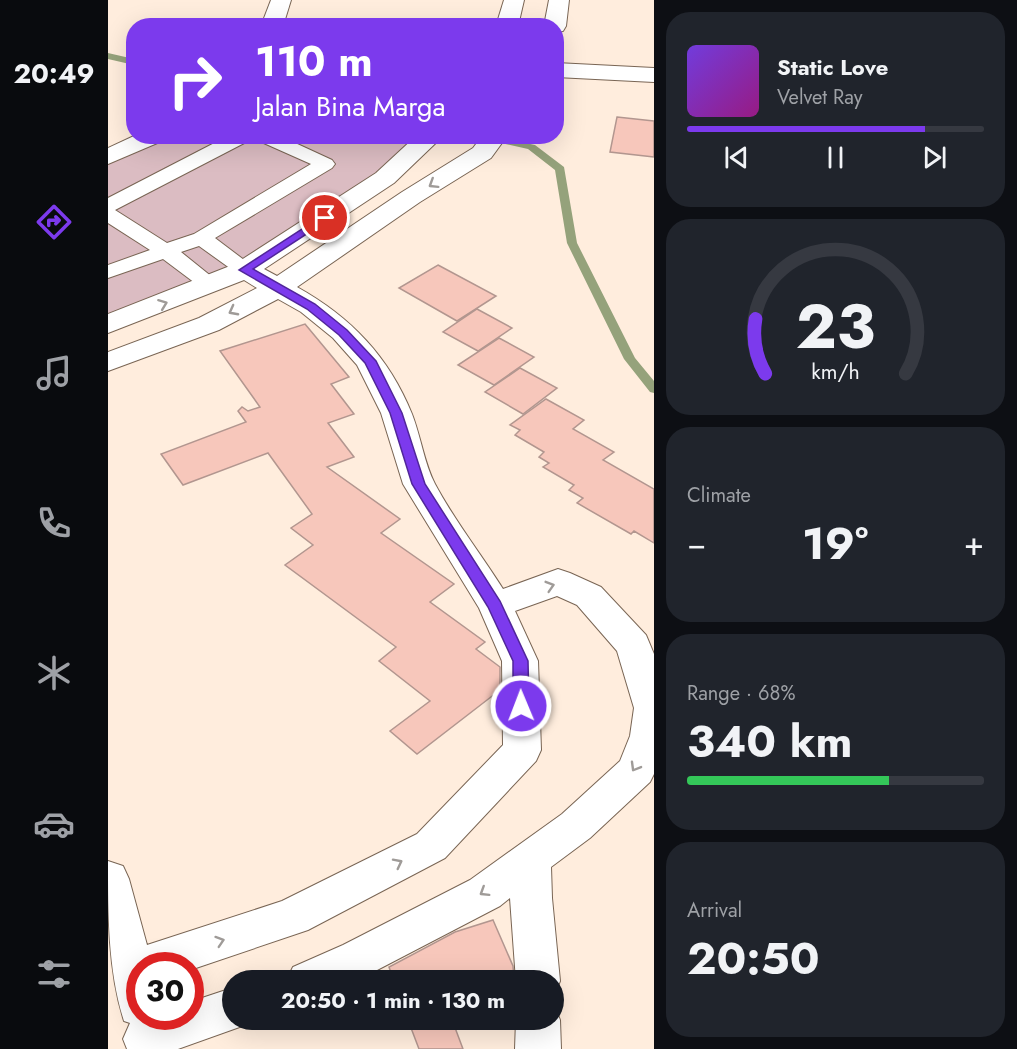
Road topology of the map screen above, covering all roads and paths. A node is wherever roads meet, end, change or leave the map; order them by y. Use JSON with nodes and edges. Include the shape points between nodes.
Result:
{"nodes":[{"id":1,"x":281,"y":0,"type":"edge"},
{"id":2,"x":514,"y":0,"type":"edge"},
{"id":3,"x":559,"y":0,"type":"edge"},
{"id":4,"x":275,"y":18,"type":"edge"},
{"id":5,"x":509,"y":18,"type":"edge"},
{"id":6,"x":556,"y":18,"type":"edge"},
{"id":7,"x":564,"y":70,"type":"edge"},
{"id":8,"x":654,"y":75,"type":"edge"},
{"id":9,"x":136,"y":144,"type":"edge"},
{"id":10,"x":228,"y":144,"type":"edge"},
{"id":11,"x":281,"y":144,"type":"edge"},
{"id":12,"x":422,"y":144,"type":"edge"},
{"id":13,"x":489,"y":145,"type":"edge"},
{"id":14,"x":108,"y":157,"type":"edge"},
{"id":15,"x":108,"y":206,"type":"edge"},
{"id":16,"x":108,"y":214,"type":"edge"},
{"id":17,"x":201,"y":238,"type":"junction"},
{"id":18,"x":167,"y":252,"type":"junction"},
{"id":19,"x":245,"y":270,"type":"junction"},
{"id":20,"x":108,"y":272,"type":"edge"},
{"id":21,"x":210,"y":285,"type":"junction"},
{"id":22,"x":278,"y":288,"type":"junction"},
{"id":23,"x":108,"y":324,"type":"edge"},
{"id":24,"x":108,"y":362,"type":"edge"},
{"id":25,"x":495,"y":605,"type":"junction"},
{"id":26,"x":531,"y":857,"type":"junction"},
{"id":27,"x":108,"y":879,"type":"edge"},
{"id":28,"x":128,"y":952,"type":"edge"},
{"id":29,"x":204,"y":967,"type":"edge"},
{"id":30,"x":333,"y":970,"type":"edge"},
{"id":31,"x":537,"y":970,"type":"edge"},
{"id":32,"x":204,"y":1007,"type":"edge"},
{"id":33,"x":222,"y":1008,"type":"edge"},
{"id":34,"x":538,"y":1030,"type":"edge"},
{"id":35,"x":538,"y":1049,"type":"edge"}],
"edges":[{"from":1,"to":4,"type":"street"},
{"from":2,"to":5,"type":"street"},
{"from":3,"to":6,"type":"street"},
{"from":7,"to":8,"type":"street"},
{"from":9,"to":14,"type":"street"},
{"from":10,"to":15,"type":"lane"},
{"from":11,"to":17,"type":"lane","via":[[325,164]]},
{"from":12,"to":19,"type":"street","via":[[385,178]]},
{"from":13,"to":22,"type":"street","one_way":true},
{"from":16,"to":18,"type":"lane"},
{"from":17,"to":18,"type":"lane"},
{"from":17,"to":19,"type":"lane"},
{"from":18,"to":20,"type":"lane"},
{"from":18,"to":21,"type":"lane"},
{"from":19,"to":21,"type":"street"},
{"from":19,"to":22,"type":"street"},
{"from":23,"to":21,"type":"street","one_way":true},
{"from":22,"to":24,"type":"street","one_way":true,"via":[[208,324]]},
{"from":22,"to":25,"type":"street","via":[[311,306],[370,361],[396,413],[418,484]]},
{"from":25,"to":26,"type":"street","one_way":true,"via":[[558,582],[589,596],[633,645],[653,708],[636,771],[576,826]]},
{"from":29,"to":25,"type":"street","one_way":true,"via":[[431,846],[522,750],[520,661]]},
{"from":26,"to":30,"type":"street","one_way":true,"via":[[485,893]]},
{"from":26,"to":31,"type":"street"},
{"from":27,"to":28,"type":"street"},
{"from":32,"to":33,"type":"street"},
{"from":34,"to":35,"type":"street"}]}
